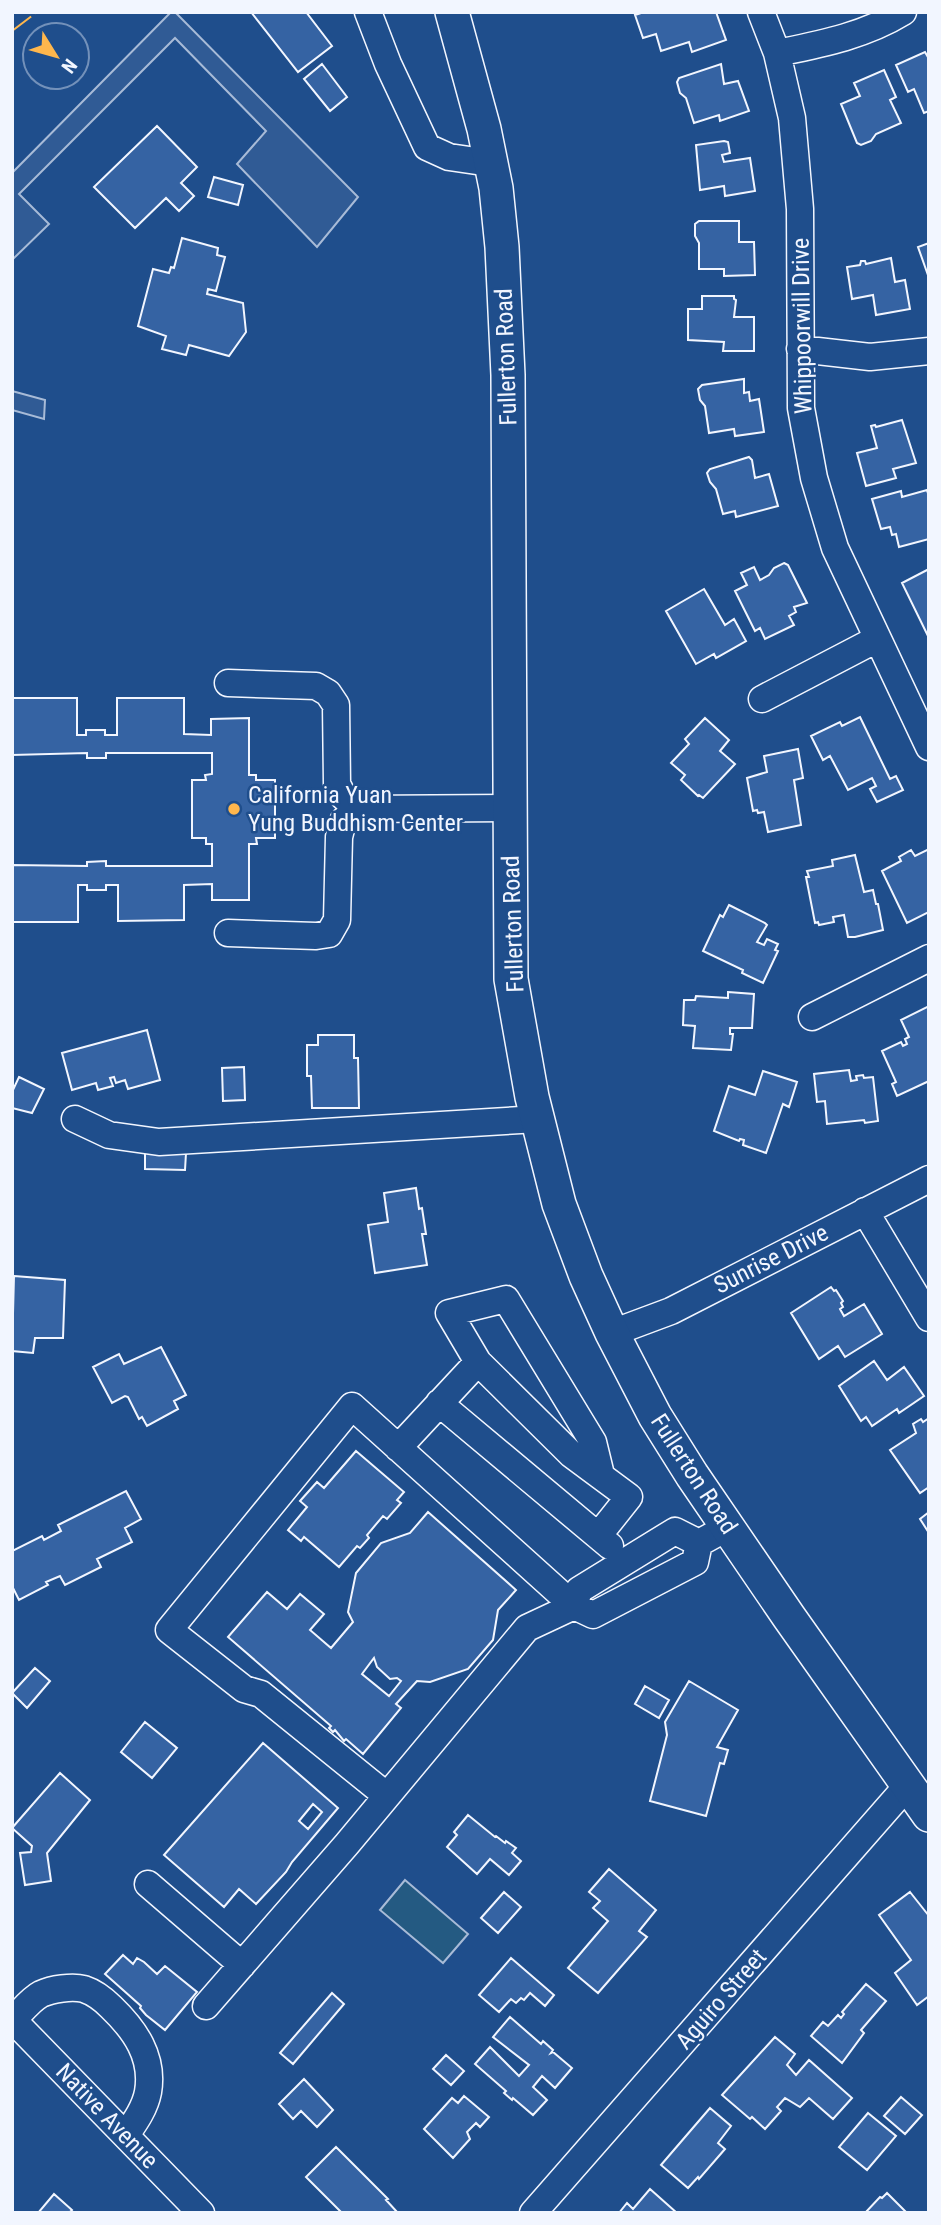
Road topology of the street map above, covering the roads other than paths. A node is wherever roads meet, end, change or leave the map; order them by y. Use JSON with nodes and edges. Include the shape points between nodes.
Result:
{"nodes":[{"id":1,"x":368,"y":12,"type":"edge"},
{"id":2,"x":452,"y":12,"type":"edge"},
{"id":3,"x":761,"y":12,"type":"edge"},
{"id":4,"x":903,"y":12,"type":"edge"},
{"id":5,"x":777,"y":53,"type":"junction"},
{"id":6,"x":490,"y":163,"type":"junction"},
{"id":7,"x":800,"y":349,"type":"junction"},
{"id":8,"x":929,"y":351,"type":"edge"},
{"id":9,"x":877,"y":639,"type":"junction"},
{"id":10,"x":228,"y":683,"type":"dead end"},
{"id":11,"x":762,"y":699,"type":"dead end"},
{"id":12,"x":929,"y":747,"type":"edge"},
{"id":13,"x":510,"y":808,"type":"junction"},
{"id":14,"x":357,"y":809,"type":"junction"},
{"id":15,"x":228,"y":933,"type":"dead end"},
{"id":16,"x":929,"y":958,"type":"edge"},
{"id":17,"x":812,"y":1017,"type":"dead end"},
{"id":18,"x":75,"y":1119,"type":"dead end"},
{"id":19,"x":538,"y":1119,"type":"junction"},
{"id":20,"x":929,"y":1179,"type":"edge"},
{"id":21,"x":865,"y":1211,"type":"junction"},
{"id":22,"x":929,"y":1318,"type":"edge"},
{"id":23,"x":612,"y":1333,"type":"junction"},
{"id":24,"x":478,"y":1362,"type":"junction"},
{"id":25,"x":439,"y":1404,"type":"junction"},
{"id":26,"x":398,"y":1448,"type":"junction"},
{"id":27,"x":601,"y":1475,"type":"junction"},
{"id":28,"x":728,"y":1527,"type":"junction"},
{"id":29,"x":598,"y":1536,"type":"junction"},
{"id":30,"x":699,"y":1543,"type":"junction"},
{"id":31,"x":628,"y":1560,"type":"junction"},
{"id":32,"x":574,"y":1606,"type":"junction"},
{"id":33,"x":908,"y":1785,"type":"junction"},
{"id":34,"x":387,"y":1796,"type":"junction"},
{"id":35,"x":929,"y":1815,"type":"edge"},
{"id":36,"x":148,"y":1884,"type":"dead end"},
{"id":37,"x":242,"y":1965,"type":"junction"},
{"id":38,"x":206,"y":2006,"type":"dead end"},
{"id":39,"x":13,"y":2019,"type":"edge"},
{"id":40,"x":126,"y":2135,"type":"junction"},
{"id":41,"x":201,"y":2213,"type":"edge"},
{"id":42,"x":533,"y":2213,"type":"edge"}],
"edges":[{"from":1,"to":6,"type":"street","via":[[427,147]]},
{"from":2,"to":6,"type":"main road","name":"Fullerton Road"},
{"from":3,"to":5,"type":"street","name":"Whippoorwill Drive"},
{"from":4,"to":5,"type":"street","via":[[841,41]]},
{"from":5,"to":7,"type":"street","name":"Whippoorwill Drive","via":[[792,118],[797,170]]},
{"from":6,"to":13,"type":"main road","name":"Fullerton Road","via":[[502,247],[508,375]]},
{"from":7,"to":8,"type":"street","via":[[870,357]]},
{"from":7,"to":9,"type":"street","name":"Whippoorwill Drive","via":[[801,408],[814,478],[835,548]]},
{"from":9,"to":11,"type":"street"},
{"from":9,"to":12,"type":"street","name":"Whippoorwill Drive"},
{"from":10,"to":14,"type":"street","via":[[316,686],[328,693],[336,705],[337,785]]},
{"from":13,"to":14,"type":"street"},
{"from":13,"to":19,"type":"main road","name":"Fullerton Road","via":[[511,979]]},
{"from":14,"to":15,"type":"street","via":[[343,821],[339,837],[337,920],[329,934]]},
{"from":16,"to":17,"type":"street"},
{"from":18,"to":19,"type":"street","via":[[109,1135],[159,1142]]},
{"from":19,"to":23,"type":"main road","name":"Fullerton Road","via":[[559,1204]]},
{"from":20,"to":21,"type":"street","name":"Sunrise Drive"},
{"from":21,"to":22,"type":"street"},
{"from":21,"to":23,"type":"street","name":"Sunrise Drive","via":[[671,1311]]},
{"from":23,"to":28,"type":"main road","name":"Fullerton Road","via":[[655,1416]]},
{"from":24,"to":25,"type":"street"},
{"from":24,"to":27,"type":"street","via":[[570,1454]]},
{"from":24,"to":27,"type":"street","via":[[449,1313],[506,1299],[593,1442]]},
{"from":25,"to":26,"type":"street"},
{"from":25,"to":29,"type":"street"},
{"from":26,"to":32,"type":"street"},
{"from":26,"to":34,"type":"street","via":[[352,1406],[169,1630],[244,1689],[261,1694]]},
{"from":27,"to":29,"type":"street","via":[[629,1497]]},
{"from":28,"to":30,"type":"street"},
{"from":28,"to":33,"type":"main road","name":"Fullerton Road"},
{"from":29,"to":31,"type":"street"},
{"from":30,"to":31,"type":"street","via":[[676,1531]]},
{"from":30,"to":32,"type":"street","via":[[695,1562],[593,1615]]},
{"from":31,"to":32,"type":"street","via":[[579,1590]]},
{"from":32,"to":34,"type":"street","via":[[527,1628]]},
{"from":33,"to":35,"type":"main road","name":"Fullerton Road"},
{"from":33,"to":42,"type":"street","name":"Aguiro Street"},
{"from":34,"to":37,"type":"street"},
{"from":36,"to":37,"type":"street"},
{"from":37,"to":38,"type":"street"},
{"from":39,"to":40,"type":"street","name":"Native Avenue"},
{"from":39,"to":40,"type":"street","via":[[40,1995],[69,1988],[85,1989],[127,2022],[142,2046],[148,2092]]},
{"from":40,"to":41,"type":"street","name":"Native Avenue"}]}
